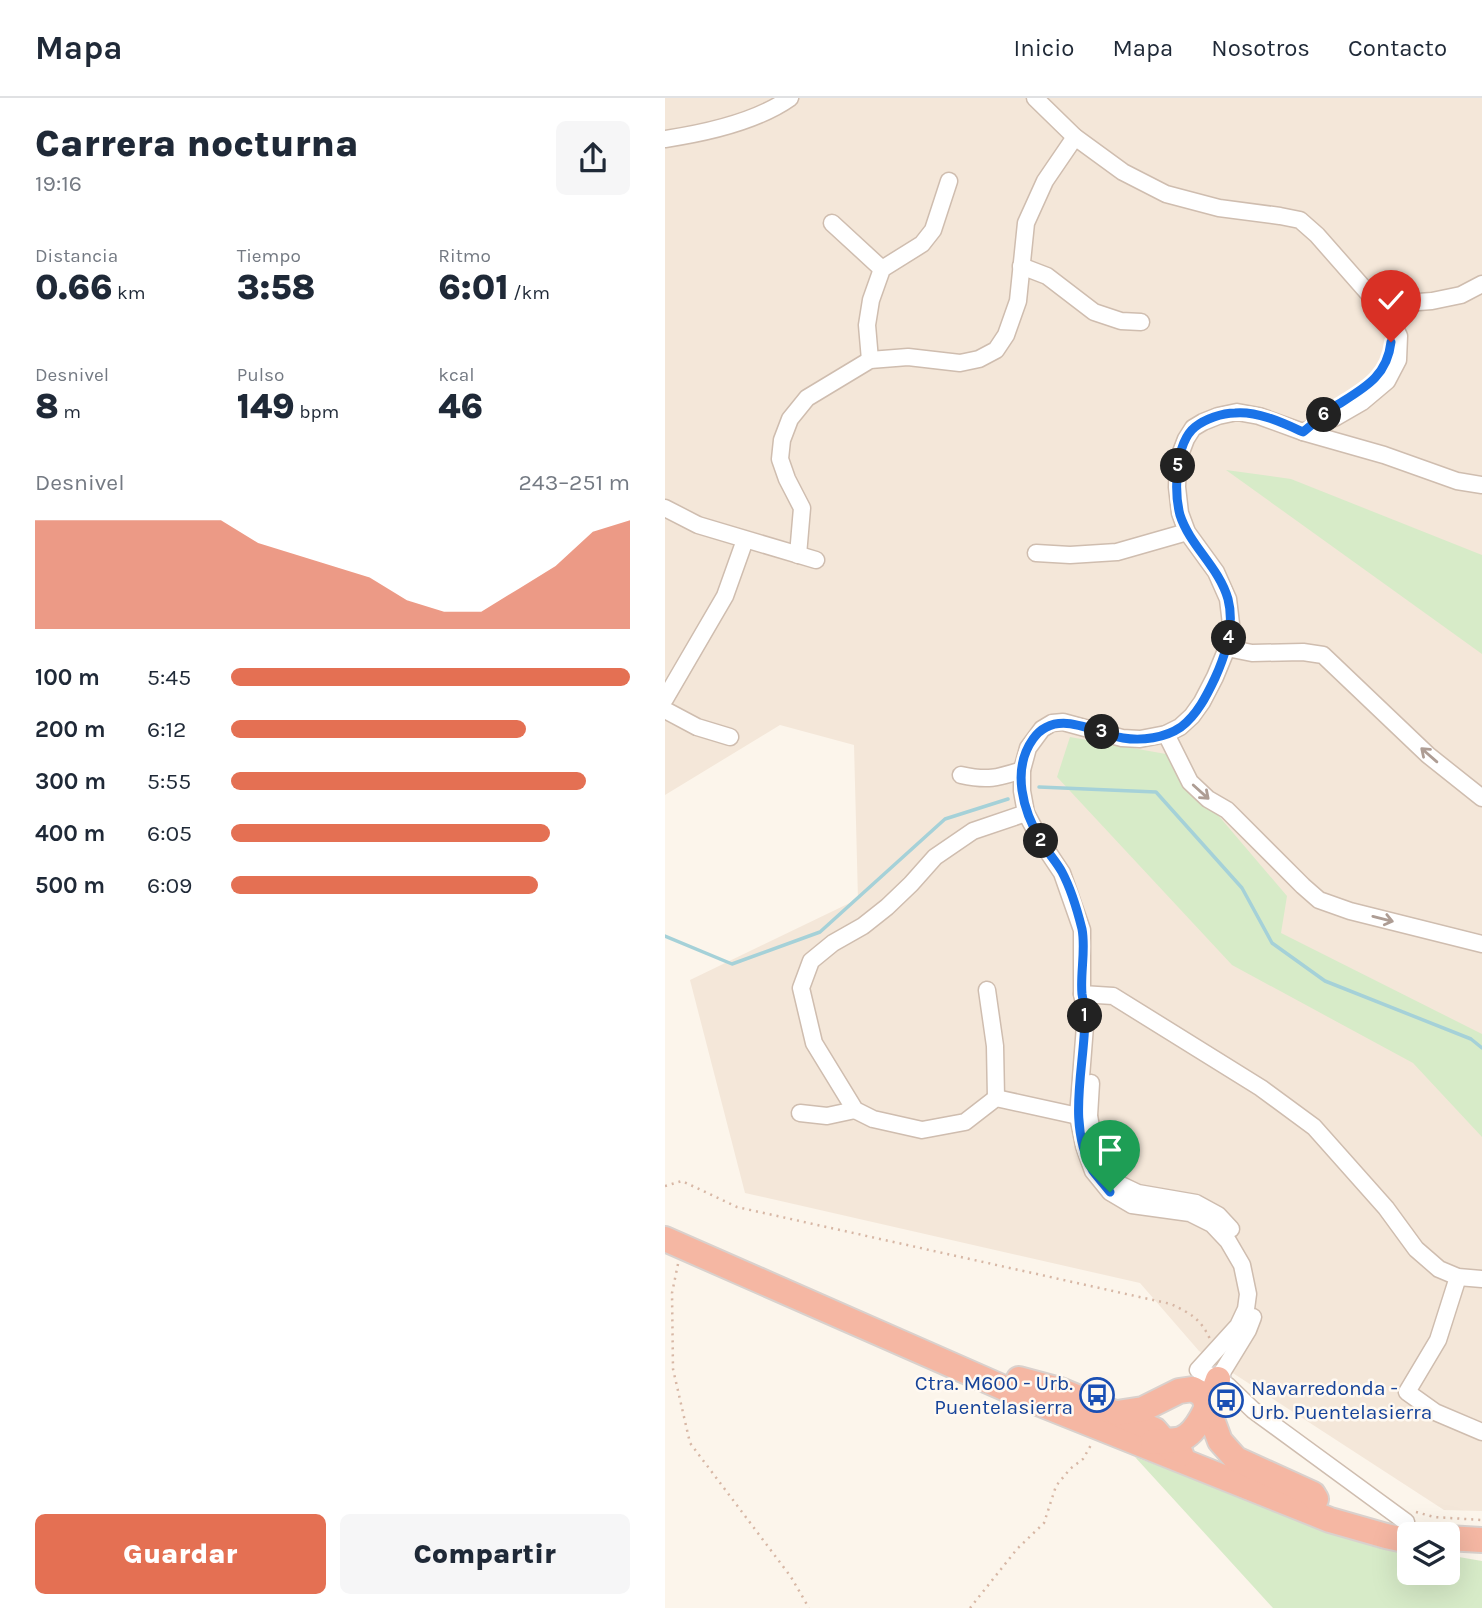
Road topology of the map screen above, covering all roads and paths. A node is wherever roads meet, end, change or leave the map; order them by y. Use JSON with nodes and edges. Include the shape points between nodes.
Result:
{"nodes":[{"id":1,"x":790,"y":98,"type":"edge"},
{"id":2,"x":1035,"y":98,"type":"edge"},
{"id":3,"x":1075,"y":137,"type":"junction"},
{"id":4,"x":665,"y":139,"type":"edge"},
{"id":5,"x":949,"y":181,"type":"dead end"},
{"id":6,"x":832,"y":223,"type":"dead end"},
{"id":7,"x":1021,"y":265,"type":"junction"},
{"id":8,"x":882,"y":270,"type":"junction"},
{"id":9,"x":1482,"y":284,"type":"edge"},
{"id":10,"x":1378,"y":305,"type":"junction"},
{"id":11,"x":1141,"y":323,"type":"dead end"},
{"id":12,"x":870,"y":360,"type":"junction"},
{"id":13,"x":1303,"y":432,"type":"junction"},
{"id":14,"x":1482,"y":485,"type":"edge"},
{"id":15,"x":665,"y":508,"type":"edge"},
{"id":16,"x":1187,"y":532,"type":"junction"},
{"id":17,"x":744,"y":540,"type":"junction"},
{"id":18,"x":1036,"y":553,"type":"dead end"},
{"id":19,"x":798,"y":555,"type":"junction"},
{"id":20,"x":816,"y":560,"type":"dead end"},
{"id":21,"x":1227,"y":648,"type":"junction"},
{"id":22,"x":665,"y":699,"type":"edge"},
{"id":23,"x":665,"y":710,"type":"edge"},
{"id":24,"x":1165,"y":734,"type":"junction"},
{"id":25,"x":730,"y":737,"type":"dead end"},
{"id":26,"x":1021,"y":770,"type":"junction"},
{"id":27,"x":961,"y":775,"type":"dead end"},
{"id":28,"x":1482,"y":798,"type":"edge"},
{"id":29,"x":1026,"y":813,"type":"junction"},
{"id":30,"x":1482,"y":944,"type":"edge"},
{"id":31,"x":987,"y":990,"type":"dead end"},
{"id":32,"x":1082,"y":994,"type":"junction"},
{"id":33,"x":996,"y":1098,"type":"junction"},
{"id":34,"x":855,"y":1110,"type":"junction"},
{"id":35,"x":800,"y":1113,"type":"dead end"},
{"id":36,"x":1083,"y":1116,"type":"junction"},
{"id":37,"x":665,"y":1186,"type":"edge"},
{"id":38,"x":673,"y":1243,"type":"edge"},
{"id":39,"x":1458,"y":1277,"type":"junction"},
{"id":40,"x":1482,"y":1279,"type":"edge"},
{"id":41,"x":761,"y":1282,"type":"junction"},
{"id":42,"x":1215,"y":1352,"type":"junction"},
{"id":43,"x":1208,"y":1374,"type":"junction"},
{"id":44,"x":1019,"y":1379,"type":"junction"},
{"id":45,"x":1179,"y":1391,"type":"junction"},
{"id":46,"x":1038,"y":1403,"type":"junction"},
{"id":47,"x":1208,"y":1407,"type":"junction"},
{"id":48,"x":1117,"y":1413,"type":"junction"},
{"id":49,"x":1074,"y":1418,"type":"junction"},
{"id":50,"x":1482,"y":1432,"type":"edge"},
{"id":51,"x":1095,"y":1436,"type":"junction"},
{"id":52,"x":1123,"y":1437,"type":"junction"},
{"id":53,"x":1164,"y":1440,"type":"junction"},
{"id":54,"x":1224,"y":1478,"type":"junction"},
{"id":55,"x":1316,"y":1499,"type":"junction"},
{"id":56,"x":1482,"y":1520,"type":"edge"},
{"id":57,"x":1404,"y":1522,"type":"edge"},
{"id":58,"x":1415,"y":1522,"type":"edge"},
{"id":59,"x":1397,"y":1528,"type":"edge"},
{"id":60,"x":1397,"y":1530,"type":"edge"},
{"id":61,"x":1460,"y":1539,"type":"edge"},
{"id":62,"x":1482,"y":1540,"type":"edge"},
{"id":63,"x":1460,"y":1547,"type":"edge"},
{"id":64,"x":1482,"y":1548,"type":"edge"},
{"id":65,"x":809,"y":1608,"type":"edge"},
{"id":66,"x":970,"y":1608,"type":"edge"}],
"edges":[{"from":1,"to":4,"type":"street","via":[[736,123]]},
{"from":2,"to":3,"type":"street"},
{"from":3,"to":7,"type":"street","via":[[1045,180],[1026,223]]},
{"from":3,"to":10,"type":"street","via":[[1123,172],[1165,194],[1219,208],[1300,220]]},
{"from":5,"to":8,"type":"street","via":[[928,237]]},
{"from":6,"to":8,"type":"street"},
{"from":7,"to":11,"type":"street","via":[[1048,276],[1094,312]]},
{"from":7,"to":12,"type":"street","via":[[1018,301],[996,349],[960,363],[908,357]]},
{"from":8,"to":12,"type":"street","via":[[867,325]]},
{"from":9,"to":10,"type":"street","via":[[1461,295],[1432,301]]},
{"from":10,"to":13,"type":"street","via":[[1399,336],[1398,360],[1387,381],[1362,402]]},
{"from":12,"to":19,"type":"street","via":[[807,398],[790,419],[782,440],[780,459],[802,508]]},
{"from":13,"to":14,"type":"street"},
{"from":13,"to":16,"type":"street","via":[[1237,412],[1193,428],[1178,460],[1177,474],[1180,513]]},
{"from":15,"to":17,"type":"street"},
{"from":16,"to":18,"type":"street","via":[[1117,552]]},
{"from":16,"to":21,"type":"street","via":[[1216,572],[1228,599],[1231,624]]},
{"from":17,"to":19,"type":"street"},
{"from":17,"to":22,"type":"street","via":[[725,596]]},
{"from":19,"to":20,"type":"street"},
{"from":21,"to":24,"type":"street","via":[[1192,716]]},
{"from":28,"to":21,"type":"street","one_way":true,"via":[[1429,755],[1324,655]]},
{"from":23,"to":25,"type":"street"},
{"from":24,"to":26,"type":"street","via":[[1122,738],[1052,723],[1034,737]]},
{"from":24,"to":30,"type":"street","one_way":true,"via":[[1190,782],[1227,810],[1319,900]]},
{"from":26,"to":27,"type":"street","via":[[998,778]]},
{"from":26,"to":29,"type":"street"},
{"from":29,"to":32,"type":"street","via":[[1062,873],[1076,910],[1082,930]]},
{"from":29,"to":34,"type":"street","via":[[972,831],[935,857],[863,926],[811,961],[801,988],[814,1043]]},
{"from":31,"to":33,"type":"street","via":[[996,1046]]},
{"from":32,"to":36,"type":"street","via":[[1095,1013]]},
{"from":32,"to":39,"type":"street","via":[[1113,996],[1261,1088],[1314,1127],[1387,1208],[1416,1249],[1439,1269]]},
{"from":33,"to":34,"type":"street","via":[[965,1122],[922,1130]]},
{"from":33,"to":36,"type":"street"},
{"from":34,"to":35,"type":"street","via":[[827,1116]]},
{"from":36,"to":42,"type":"street","via":[[1084,1146],[1093,1171],[1110,1192],[1132,1205],[1190,1213],[1212,1224],[1243,1265],[1246,1309]]},
{"from":36,"to":43,"type":"street","via":[[1119,1184],[1138,1193],[1196,1203],[1218,1215],[1237,1236],[1250,1261],[1259,1293],[1257,1310],[1248,1330]]},
{"from":37,"to":42,"type":"path","via":[[683,1181],[737,1207],[1171,1304],[1203,1324]]},
{"from":38,"to":41,"type":"highway"},
{"from":38,"to":65,"type":"path","via":[[673,1368],[690,1443],[791,1577]]},
{"from":39,"to":40,"type":"street"},
{"from":39,"to":50,"type":"street","via":[[1438,1340],[1407,1392],[1435,1412]]},
{"from":41,"to":44,"type":"highway"},
{"from":41,"to":46,"type":"highway"},
{"from":42,"to":43,"type":"street"},
{"from":43,"to":45,"type":"highway"},
{"from":43,"to":47,"type":"highway"},
{"from":43,"to":57,"type":"street"},
{"from":44,"to":48,"type":"highway"},
{"from":44,"to":53,"type":"highway"},
{"from":45,"to":47,"type":"highway","via":[[1193,1389],[1203,1395]]},
{"from":45,"to":48,"type":"highway","via":[[1143,1409]]},
{"from":45,"to":53,"type":"highway","via":[[1162,1421]]},
{"from":46,"to":49,"type":"highway"},
{"from":46,"to":53,"type":"highway","via":[[1063,1406],[1153,1442]]},
{"from":47,"to":53,"type":"highway","via":[[1181,1439]]},
{"from":47,"to":55,"type":"highway","via":[[1220,1441],[1236,1459]]},
{"from":48,"to":53,"type":"highway","via":[[1155,1430]]},
{"from":49,"to":51,"type":"street"},
{"from":49,"to":52,"type":"highway"},
{"from":51,"to":52,"type":"street"},
{"from":51,"to":66,"type":"path","via":[[1083,1459],[1055,1486],[1044,1523]]},
{"from":52,"to":54,"type":"highway"},
{"from":53,"to":54,"type":"highway","via":[[1172,1450],[1208,1464]]},
{"from":53,"to":55,"type":"highway"},
{"from":54,"to":60,"type":"highway","via":[[1330,1520],[1386,1536]]},
{"from":55,"to":59,"type":"highway"},
{"from":56,"to":58,"type":"path","via":[[1434,1517]]},
{"from":61,"to":62,"type":"highway"},
{"from":63,"to":64,"type":"highway"}]}
